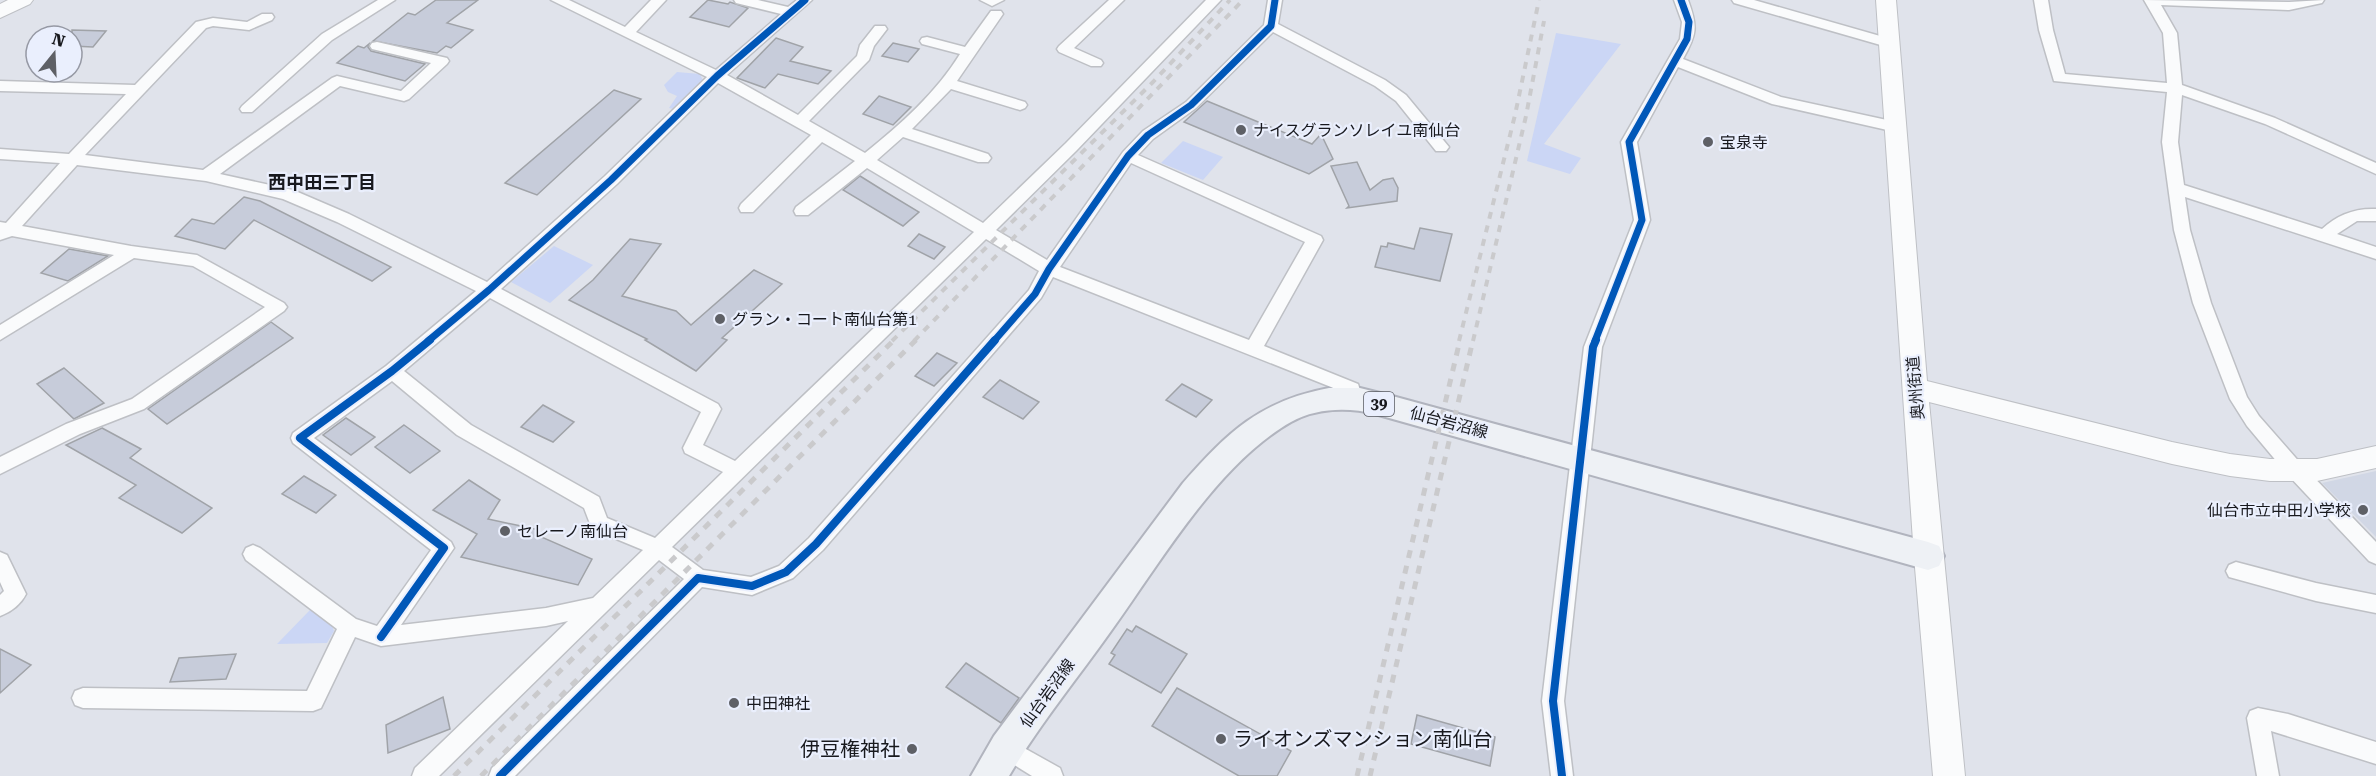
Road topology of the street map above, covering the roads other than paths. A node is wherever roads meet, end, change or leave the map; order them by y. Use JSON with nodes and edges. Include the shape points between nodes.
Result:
{"nodes":[{"id":1,"x":23,"y":0,"type":"edge"},
{"id":2,"x":388,"y":0,"type":"edge"},
{"id":3,"x":558,"y":0,"type":"edge"},
{"id":4,"x":659,"y":0,"type":"edge"},
{"id":5,"x":741,"y":0,"type":"edge"},
{"id":6,"x":805,"y":0,"type":"edge"},
{"id":7,"x":987,"y":0,"type":"edge"},
{"id":8,"x":1117,"y":0,"type":"edge"},
{"id":9,"x":1214,"y":0,"type":"edge"},
{"id":10,"x":1275,"y":0,"type":"edge"},
{"id":11,"x":1681,"y":0,"type":"edge"},
{"id":12,"x":1739,"y":0,"type":"edge"},
{"id":13,"x":1886,"y":0,"type":"edge"},
{"id":14,"x":2042,"y":0,"type":"edge"},
{"id":15,"x":2151,"y":0,"type":"edge"},
{"id":16,"x":2317,"y":0,"type":"edge"},
{"id":17,"x":997,"y":7,"type":"edge"},
{"id":18,"x":0,"y":12,"type":"edge"},
{"id":19,"x":790,"y":12,"type":"junction"},
{"id":20,"x":267,"y":17,"type":"dead end"},
{"id":21,"x":1271,"y":26,"type":"junction"},
{"id":22,"x":880,"y":29,"type":"dead end"},
{"id":23,"x":627,"y":33,"type":"junction"},
{"id":24,"x":927,"y":41,"type":"dead end"},
{"id":25,"x":1889,"y":43,"type":"junction"},
{"id":26,"x":377,"y":46,"type":"dead end"},
{"id":27,"x":969,"y":52,"type":"junction"},
{"id":28,"x":1676,"y":61,"type":"junction"},
{"id":29,"x":1096,"y":63,"type":"dead end"},
{"id":30,"x":717,"y":76,"type":"junction"},
{"id":31,"x":948,"y":83,"type":"junction"},
{"id":32,"x":0,"y":86,"type":"edge"},
{"id":33,"x":2175,"y":88,"type":"junction"},
{"id":34,"x":139,"y":90,"type":"junction"},
{"id":35,"x":1020,"y":105,"type":"dead end"},
{"id":36,"x":247,"y":109,"type":"dead end"},
{"id":37,"x":799,"y":122,"type":"junction"},
{"id":38,"x":1896,"y":127,"type":"junction"},
{"id":39,"x":902,"y":131,"type":"junction"},
{"id":40,"x":821,"y":134,"type":"junction"},
{"id":41,"x":1441,"y":147,"type":"dead end"},
{"id":42,"x":0,"y":154,"type":"edge"},
{"id":43,"x":1128,"y":156,"type":"junction"},
{"id":44,"x":983,"y":158,"type":"dead end"},
{"id":45,"x":73,"y":159,"type":"junction"},
{"id":46,"x":867,"y":161,"type":"junction"},
{"id":47,"x":2376,"y":169,"type":"edge"},
{"id":48,"x":206,"y":176,"type":"junction"},
{"id":49,"x":2176,"y":188,"type":"junction"},
{"id":50,"x":747,"y":208,"type":"dead end"},
{"id":51,"x":802,"y":211,"type":"dead end"},
{"id":52,"x":2376,"y":215,"type":"edge"},
{"id":53,"x":3,"y":231,"type":"edge"},
{"id":54,"x":985,"y":231,"type":"junction"},
{"id":55,"x":2326,"y":235,"type":"junction"},
{"id":56,"x":131,"y":252,"type":"junction"},
{"id":57,"x":2376,"y":253,"type":"edge"},
{"id":58,"x":1049,"y":269,"type":"junction"},
{"id":59,"x":489,"y":290,"type":"junction"},
{"id":60,"x":0,"y":333,"type":"edge"},
{"id":61,"x":1252,"y":349,"type":"junction"},
{"id":62,"x":393,"y":371,"type":"junction"},
{"id":63,"x":1915,"y":388,"type":"junction"},
{"id":64,"x":1354,"y":399,"type":"junction"},
{"id":65,"x":2376,"y":457,"type":"edge"},
{"id":66,"x":1582,"y":458,"type":"junction"},
{"id":67,"x":0,"y":466,"type":"edge"},
{"id":68,"x":2295,"y":470,"type":"junction"},
{"id":69,"x":736,"y":471,"type":"junction"},
{"id":70,"x":657,"y":547,"type":"junction"},
{"id":71,"x":253,"y":554,"type":"dead end"},
{"id":72,"x":2376,"y":555,"type":"edge"},
{"id":73,"x":1928,"y":556,"type":"junction"},
{"id":74,"x":0,"y":561,"type":"edge"},
{"id":75,"x":2236,"y":570,"type":"dead end"},
{"id":76,"x":698,"y":578,"type":"junction"},
{"id":77,"x":2376,"y":604,"type":"edge"},
{"id":78,"x":599,"y":605,"type":"junction"},
{"id":79,"x":0,"y":608,"type":"edge"},
{"id":80,"x":349,"y":626,"type":"junction"},
{"id":81,"x":381,"y":637,"type":"junction"},
{"id":82,"x":84,"y":698,"type":"dead end"},
{"id":83,"x":1006,"y":748,"type":"junction"},
{"id":84,"x":2376,"y":753,"type":"edge"},
{"id":85,"x":423,"y":776,"type":"edge"},
{"id":86,"x":500,"y":776,"type":"edge"},
{"id":87,"x":989,"y":776,"type":"edge"},
{"id":88,"x":1052,"y":776,"type":"edge"},
{"id":89,"x":1562,"y":776,"type":"edge"},
{"id":90,"x":1949,"y":776,"type":"edge"},
{"id":91,"x":2268,"y":776,"type":"edge"}],
"edges":[{"from":1,"to":18,"type":"main road"},
{"from":2,"to":36,"type":"street","via":[[327,37]]},
{"from":3,"to":23,"type":"street"},
{"from":4,"to":23,"type":"street"},
{"from":5,"to":19,"type":"street"},
{"from":6,"to":19,"type":"street"},
{"from":7,"to":17,"type":"street"},
{"from":8,"to":29,"type":"street","via":[[1064,49]]},
{"from":9,"to":54,"type":"street"},
{"from":10,"to":21,"type":"street"},
{"from":11,"to":28,"type":"street","via":[[1689,22],[1687,39]]},
{"from":12,"to":25,"type":"street"},
{"from":13,"to":25,"type":"main road","name":"奥州街道"},
{"from":14,"to":33,"type":"street","via":[[2059,78]]},
{"from":15,"to":16,"type":"street","via":[[2289,6]]},
{"from":15,"to":33,"type":"street","via":[[2169,33]]},
{"from":17,"to":27,"type":"street"},
{"from":19,"to":30,"type":"street"},
{"from":20,"to":34,"type":"street","via":[[249,26],[213,22],[201,25]]},
{"from":21,"to":41,"type":"street","via":[[1387,88],[1401,98]]},
{"from":21,"to":43,"type":"street","via":[[1191,105],[1148,135]]},
{"from":22,"to":37,"type":"street","via":[[867,45],[864,57]]},
{"from":23,"to":30,"type":"street"},
{"from":24,"to":27,"type":"street"},
{"from":25,"to":38,"type":"main road","name":"奥州街道"},
{"from":26,"to":48,"type":"street","via":[[442,61],[404,96],[338,81]]},
{"from":27,"to":31,"type":"street"},
{"from":28,"to":38,"type":"street","via":[[1777,101]]},
{"from":28,"to":66,"type":"street","via":[[1629,142],[1642,220],[1593,347]]},
{"from":30,"to":37,"type":"street"},
{"from":30,"to":59,"type":"street","via":[[611,180]]},
{"from":31,"to":35,"type":"street"},
{"from":31,"to":39,"type":"street"},
{"from":32,"to":34,"type":"street"},
{"from":33,"to":47,"type":"street","via":[[2270,121]]},
{"from":33,"to":49,"type":"street","via":[[2170,142]]},
{"from":34,"to":45,"type":"street"},
{"from":37,"to":40,"type":"street"},
{"from":38,"to":63,"type":"main road","name":"奥州街道"},
{"from":39,"to":44,"type":"street"},
{"from":39,"to":46,"type":"street"},
{"from":40,"to":46,"type":"street"},
{"from":40,"to":50,"type":"street"},
{"from":42,"to":45,"type":"street"},
{"from":43,"to":58,"type":"street"},
{"from":43,"to":61,"type":"street","via":[[1315,240]]},
{"from":45,"to":48,"type":"street"},
{"from":45,"to":53,"type":"street"},
{"from":46,"to":51,"type":"street"},
{"from":46,"to":54,"type":"street"},
{"from":48,"to":59,"type":"street","via":[[287,194]]},
{"from":49,"to":55,"type":"street"},
{"from":49,"to":68,"type":"street","via":[[2182,230],[2202,303],[2239,399]]},
{"from":52,"to":55,"type":"street","via":[[2343,218]]},
{"from":53,"to":56,"type":"street"},
{"from":54,"to":58,"type":"street"},
{"from":54,"to":69,"type":"street"},
{"from":55,"to":57,"type":"street"},
{"from":56,"to":60,"type":"street"},
{"from":56,"to":67,"type":"street","via":[[197,261],[278,307],[138,404],[73,429]]},
{"from":58,"to":61,"type":"street"},
{"from":58,"to":76,"type":"street","via":[[1035,294],[816,544],[786,572],[752,586]]},
{"from":59,"to":62,"type":"street"},
{"from":59,"to":69,"type":"street","via":[[712,408],[692,448]]},
{"from":61,"to":64,"type":"street","via":[[1352,389]]},
{"from":62,"to":70,"type":"street","via":[[464,430],[592,503],[599,523]]},
{"from":62,"to":81,"type":"street","via":[[300,438],[444,548]]},
{"from":63,"to":68,"type":"main road","via":[[2172,453],[2230,465]]},
{"from":63,"to":73,"type":"main road","name":"奥州街道"},
{"from":64,"to":66,"type":"main road","name":"仙台岩沼線","number":"39"},
{"from":64,"to":83,"type":"main road","name":"仙台岩沼線","number":"39","via":[[1294,407],[1265,422],[1235,447],[1194,492]]},
{"from":65,"to":68,"type":"main road","via":[[2317,470]]},
{"from":66,"to":73,"type":"main road","name":"仙台岩沼線","number":"39"},
{"from":66,"to":89,"type":"street","via":[[1553,701]]},
{"from":68,"to":72,"type":"street"},
{"from":69,"to":70,"type":"street"},
{"from":70,"to":76,"type":"street"},
{"from":70,"to":78,"type":"street"},
{"from":71,"to":80,"type":"street"},
{"from":73,"to":90,"type":"main road","name":"奥州街道"},
{"from":74,"to":79,"type":"street","via":[[16,594]]},
{"from":75,"to":77,"type":"street"},
{"from":76,"to":86,"type":"street"},
{"from":78,"to":81,"type":"street","via":[[546,617]]},
{"from":78,"to":85,"type":"street"},
{"from":80,"to":81,"type":"street"},
{"from":80,"to":82,"type":"street","via":[[313,701]]},
{"from":83,"to":87,"type":"main road","name":"仙台岩沼線","number":"39"},
{"from":83,"to":88,"type":"street"},
{"from":84,"to":91,"type":"street","via":[[2258,718]]}]}
